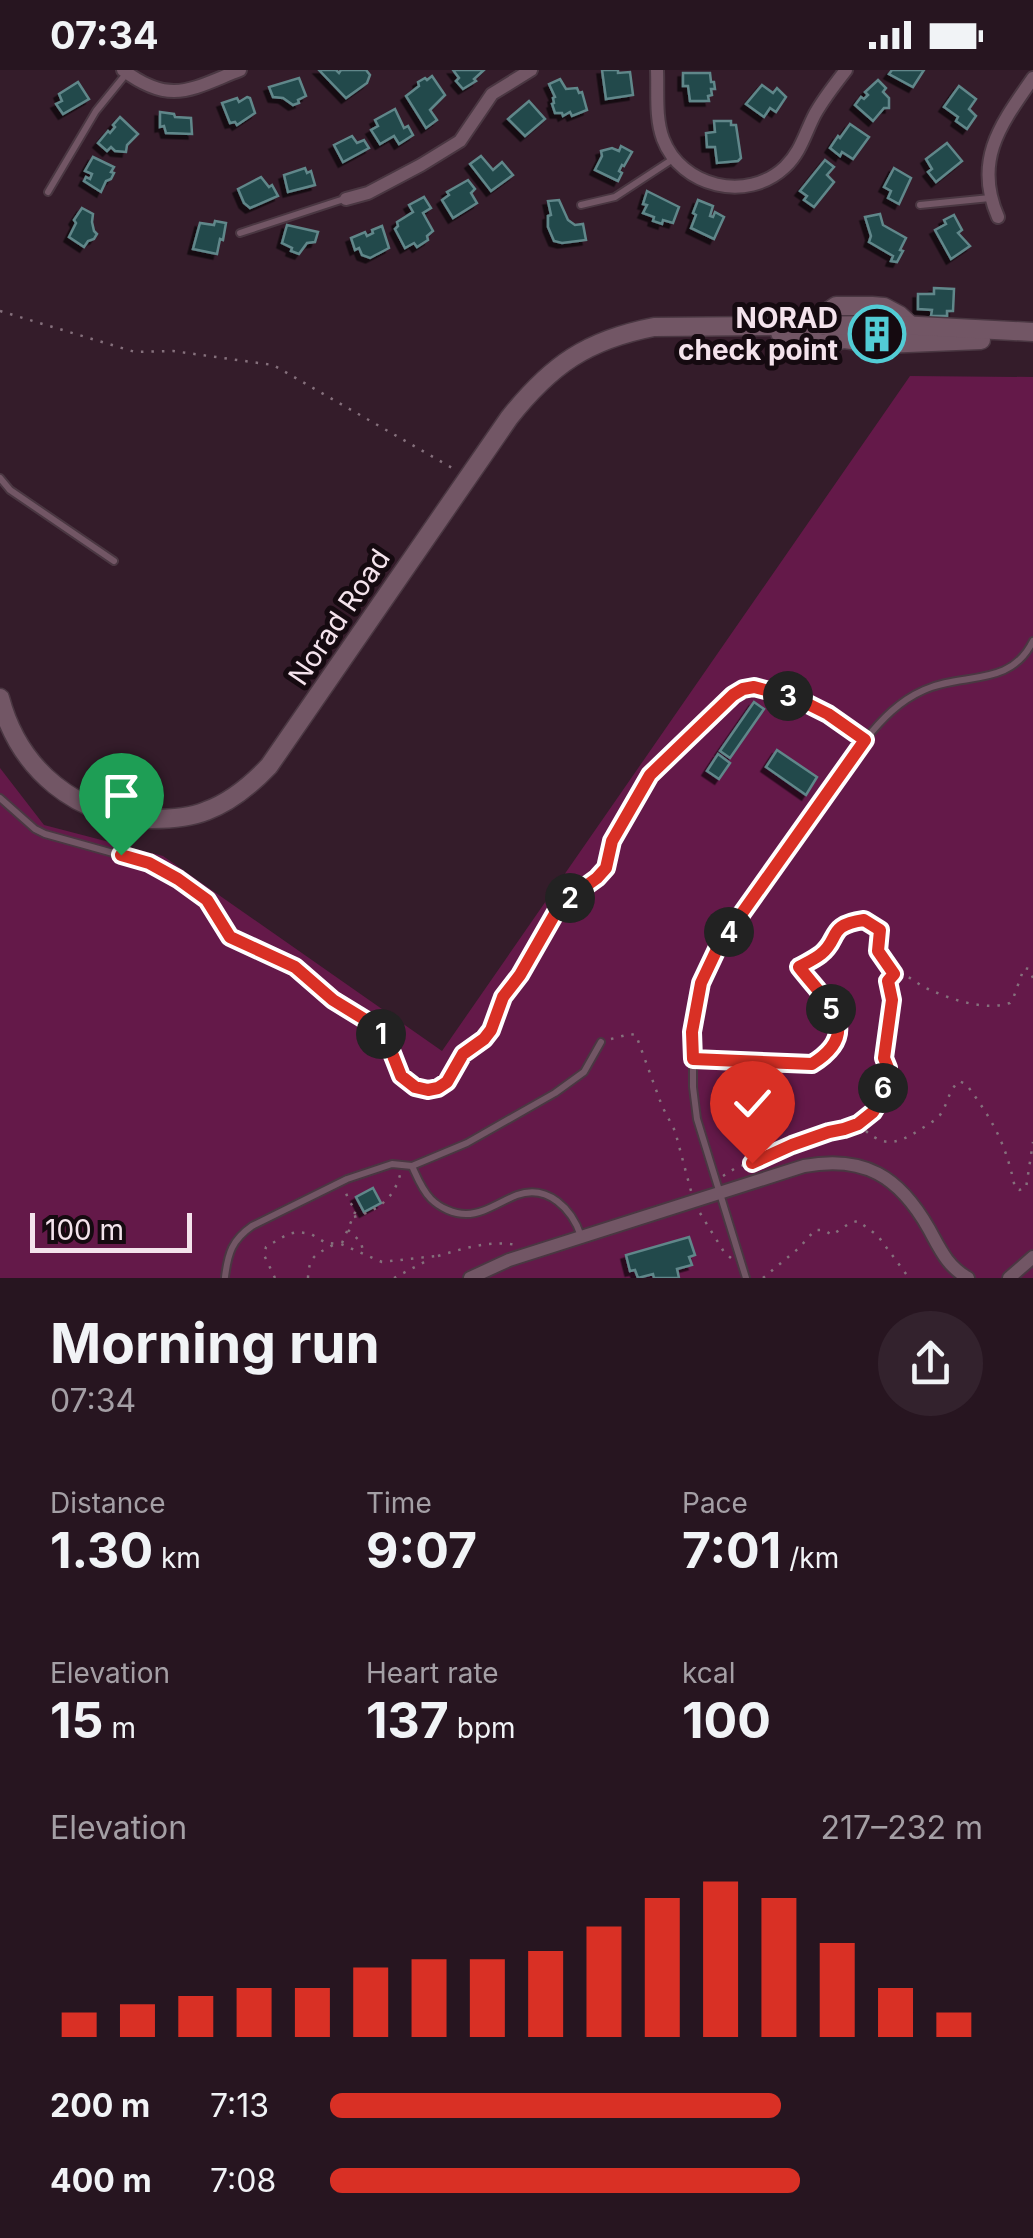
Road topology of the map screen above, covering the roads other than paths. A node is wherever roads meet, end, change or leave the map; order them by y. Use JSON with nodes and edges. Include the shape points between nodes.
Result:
{"nodes":[{"id":1,"x":240,"y":70,"type":"edge"},
{"id":2,"x":531,"y":70,"type":"edge"},
{"id":3,"x":658,"y":70,"type":"edge"},
{"id":4,"x":846,"y":70,"type":"edge"},
{"id":5,"x":125,"y":72,"type":"edge"},
{"id":6,"x":1033,"y":78,"type":"edge"},
{"id":7,"x":674,"y":158,"type":"junction"},
{"id":8,"x":48,"y":192,"type":"dead end"},
{"id":9,"x":346,"y":198,"type":"joint"},
{"id":10,"x":990,"y":198,"type":"junction"},
{"id":11,"x":581,"y":205,"type":"dead end"},
{"id":12,"x":920,"y":205,"type":"dead end"},
{"id":13,"x":998,"y":217,"type":"dead end"},
{"id":14,"x":240,"y":233,"type":"dead end"},
{"id":15,"x":725,"y":326,"type":"junction"},
{"id":16,"x":1033,"y":332,"type":"edge"},
{"id":17,"x":1033,"y":340,"type":"edge"},
{"id":18,"x":0,"y":478,"type":"edge"},
{"id":19,"x":114,"y":560,"type":"dead end"},
{"id":20,"x":1033,"y":640,"type":"edge"},
{"id":21,"x":0,"y":698,"type":"edge"},
{"id":22,"x":865,"y":740,"type":"junction"},
{"id":23,"x":0,"y":798,"type":"edge"},
{"id":24,"x":799,"y":967,"type":"road end"},
{"id":25,"x":601,"y":1042,"type":"road end"},
{"id":26,"x":693,"y":1059,"type":"junction"},
{"id":27,"x":412,"y":1166,"type":"junction"},
{"id":28,"x":720,"y":1193,"type":"junction"},
{"id":29,"x":582,"y":1237,"type":"junction"},
{"id":30,"x":1033,"y":1257,"type":"edge"},
{"id":31,"x":224,"y":1278,"type":"edge"},
{"id":32,"x":235,"y":1278,"type":"edge"},
{"id":33,"x":470,"y":1278,"type":"edge"},
{"id":34,"x":746,"y":1278,"type":"edge"},
{"id":35,"x":968,"y":1278,"type":"edge"},
{"id":36,"x":1009,"y":1278,"type":"edge"}],
"edges":[{"from":1,"to":5,"type":"street","via":[[181,92],[159,90]]},
{"from":2,"to":9,"type":"street","via":[[492,94],[460,140],[368,193]]},
{"from":3,"to":7,"type":"street","via":[[658,121]]},
{"from":4,"to":7,"type":"street","via":[[815,114],[799,152],[763,182],[722,186],[696,178]]},
{"from":5,"to":8,"type":"lane"},
{"from":6,"to":10,"type":"street","via":[[994,140]]},
{"from":7,"to":11,"type":"lane","via":[[615,197]]},
{"from":9,"to":14,"type":"lane"},
{"from":10,"to":12,"type":"lane"},
{"from":10,"to":13,"type":"street"},
{"from":15,"to":16,"type":"street","name":"Norad Road"},
{"from":15,"to":17,"type":"street","name":"Norad Road","via":[[823,344]]},
{"from":15,"to":21,"type":"street","name":"Norad Road","via":[[618,334],[564,362],[523,400],[269,766],[207,811],[132,819],[80,804],[27,758]]},
{"from":18,"to":19,"type":"lane"},
{"from":20,"to":22,"type":"lane","via":[[993,676],[928,687],[906,700]]},
{"from":22,"to":23,"type":"lane","via":[[796,698],[754,687],[733,695],[650,775],[612,841],[606,868],[556,912],[484,1039],[463,1054],[447,1082],[428,1090],[401,1076],[377,1027],[295,967],[230,937],[207,900],[178,879],[149,863],[45,834]]},
{"from":22,"to":26,"type":"lane","via":[[718,947],[701,983]]},
{"from":24,"to":26,"type":"lane","via":[[836,1015],[840,1032],[824,1057],[812,1064]]},
{"from":25,"to":27,"type":"lane","via":[[584,1072],[556,1093]]},
{"from":26,"to":28,"type":"lane","via":[[697,1119]]},
{"from":27,"to":29,"type":"lane","via":[[442,1208],[468,1214],[534,1192],[568,1210]]},
{"from":27,"to":31,"type":"lane","via":[[375,1169],[252,1226],[228,1255]]},
{"from":28,"to":29,"type":"street"},
{"from":28,"to":34,"type":"lane"},
{"from":28,"to":35,"type":"street","via":[[804,1166],[851,1164],[907,1195],[943,1256]]},
{"from":29,"to":33,"type":"street"},
{"from":30,"to":36,"type":"street"},
{"from":31,"to":32,"type":"lane"}]}
